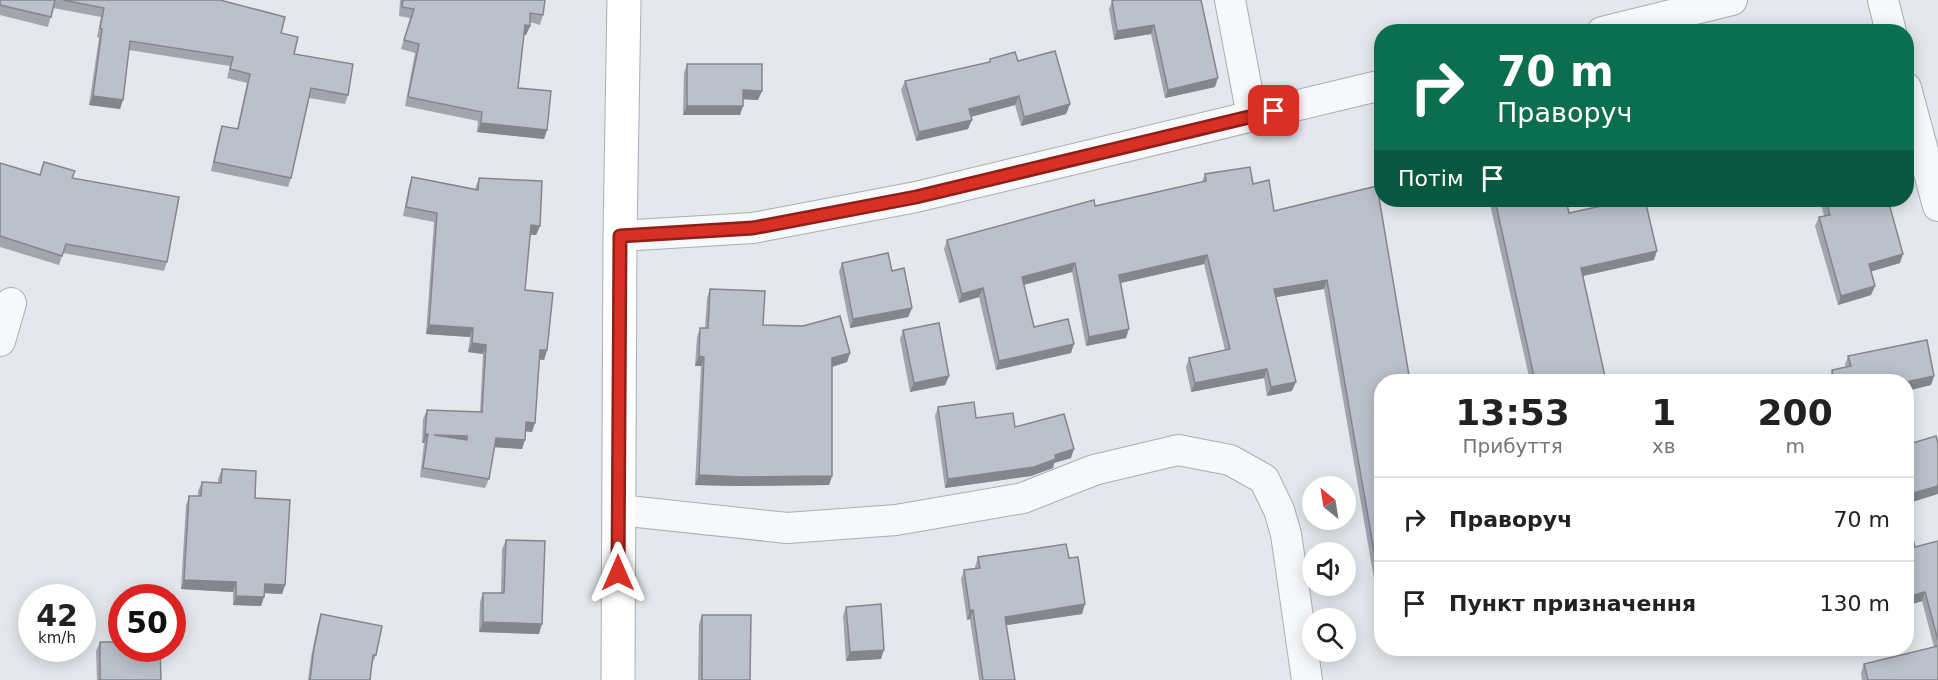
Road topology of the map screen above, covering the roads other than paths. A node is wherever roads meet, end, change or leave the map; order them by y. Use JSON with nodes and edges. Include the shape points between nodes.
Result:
{"nodes":[{"id":1,"x":624,"y":0,"type":"edge"},
{"id":2,"x":1230,"y":0,"type":"edge"},
{"id":3,"x":1732,"y":0,"type":"edge"},
{"id":4,"x":1883,"y":0,"type":"edge"},
{"id":5,"x":1634,"y":24,"type":"edge"},
{"id":6,"x":1889,"y":24,"type":"edge"},
{"id":7,"x":1374,"y":87,"type":"edge"},
{"id":8,"x":1252,"y":116,"type":"junction"},
{"id":9,"x":1914,"y":118,"type":"edge"},
{"id":10,"x":1938,"y":206,"type":"edge"},
{"id":11,"x":620,"y":236,"type":"junction"},
{"id":12,"x":10,"y":303,"type":"dead end"},
{"id":13,"x":0,"y":341,"type":"edge"},
{"id":14,"x":619,"y":510,"type":"junction"},
{"id":15,"x":618,"y":680,"type":"edge"},
{"id":16,"x":1307,"y":680,"type":"edge"}],
"edges":[{"from":1,"to":11,"type":"main road"},
{"from":2,"to":8,"type":"street"},
{"from":3,"to":5,"type":"street"},
{"from":4,"to":6,"type":"street"},
{"from":7,"to":8,"type":"street"},
{"from":8,"to":11,"type":"street","via":[[916,197],[753,228]]},
{"from":9,"to":10,"type":"street"},
{"from":11,"to":14,"type":"main road"},
{"from":12,"to":13,"type":"street"},
{"from":14,"to":15,"type":"main road"},
{"from":14,"to":16,"type":"street","via":[[787,528],[896,520],[1023,498],[1094,470],[1178,450],[1230,460],[1264,479],[1279,510],[1286,534]]}]}
